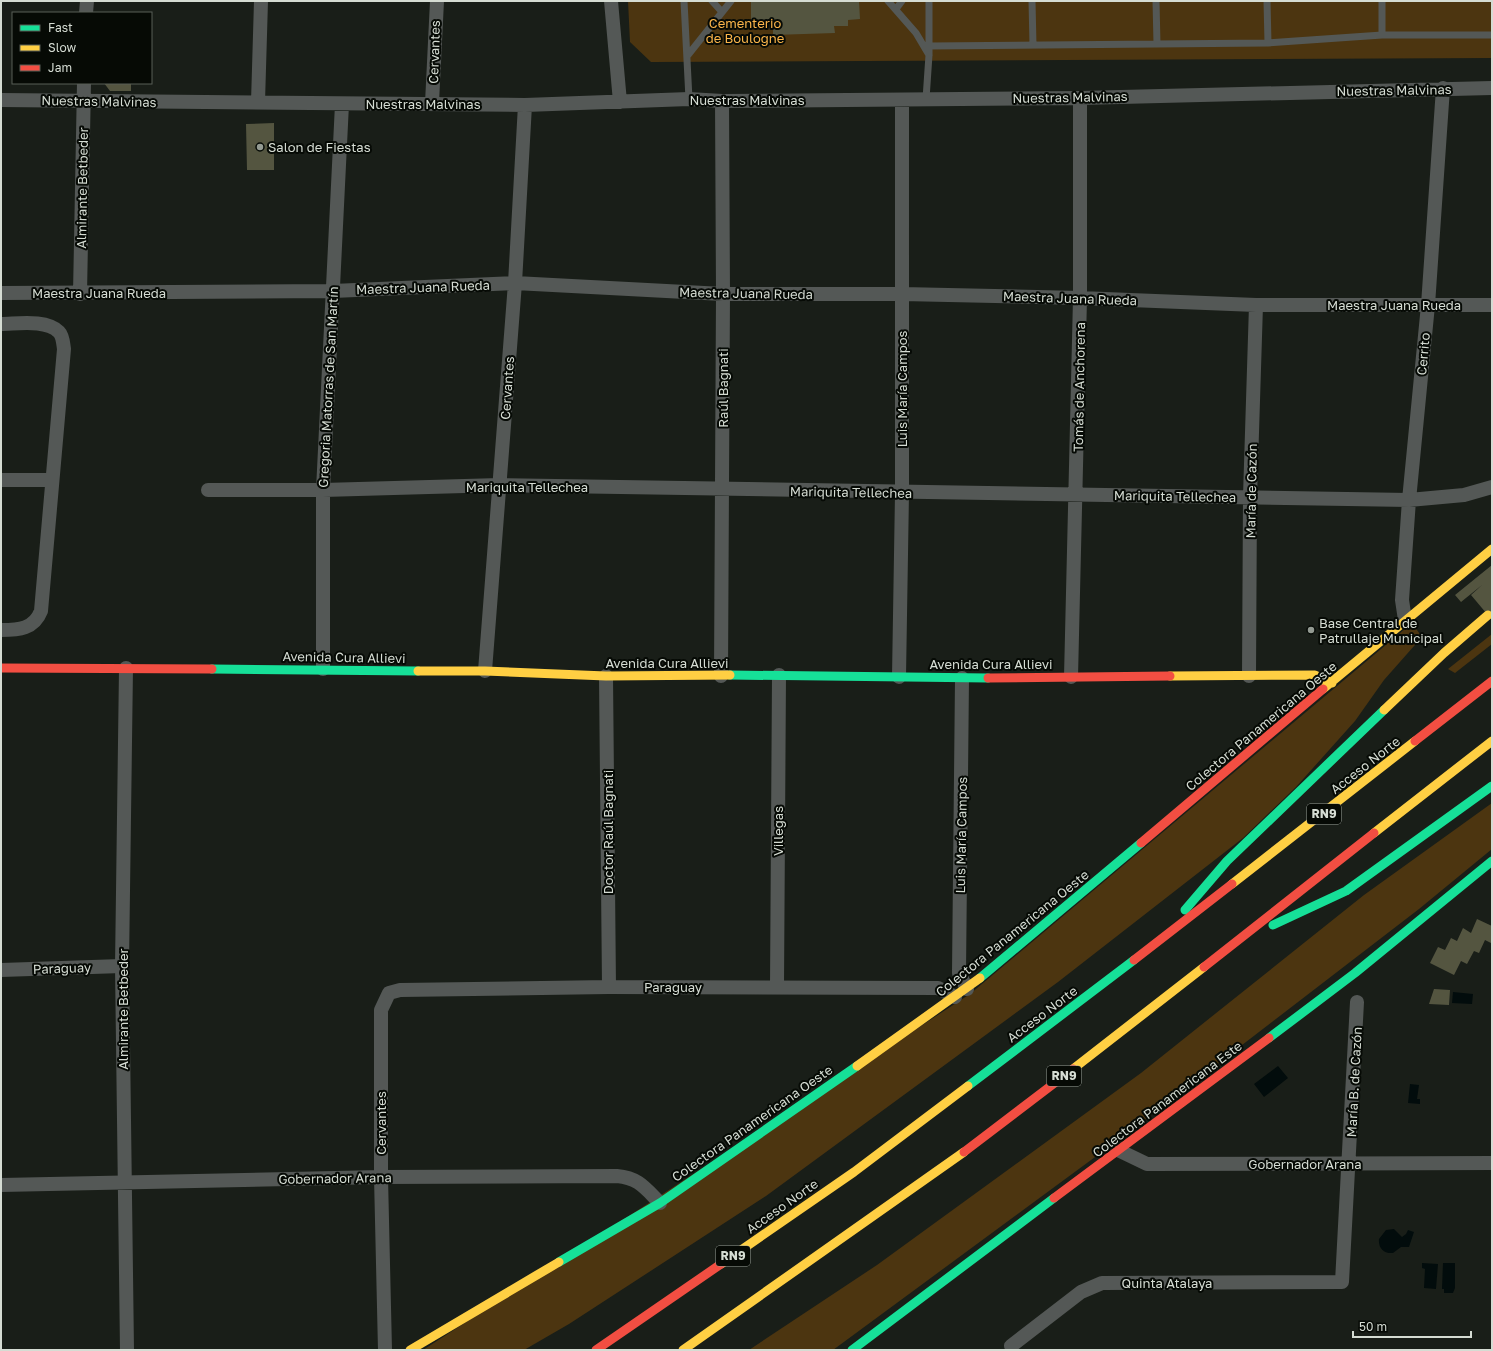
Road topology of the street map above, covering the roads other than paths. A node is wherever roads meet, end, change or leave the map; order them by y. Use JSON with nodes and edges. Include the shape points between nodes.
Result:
{"nodes":[{"id":1,"x":87,"y":1,"type":"edge"},
{"id":2,"x":261,"y":1,"type":"edge"},
{"id":3,"x":437,"y":1,"type":"edge"},
{"id":4,"x":611,"y":1,"type":"edge"},
{"id":5,"x":684,"y":1,"type":"edge"},
{"id":6,"x":712,"y":1,"type":"edge"},
{"id":7,"x":731,"y":1,"type":"edge"},
{"id":8,"x":888,"y":1,"type":"edge"},
{"id":9,"x":902,"y":1,"type":"edge"},
{"id":10,"x":929,"y":1,"type":"edge"},
{"id":11,"x":1032,"y":1,"type":"edge"},
{"id":12,"x":1156,"y":1,"type":"edge"},
{"id":13,"x":1267,"y":1,"type":"edge"},
{"id":14,"x":1382,"y":1,"type":"edge"},
{"id":15,"x":896,"y":9,"type":"junction"},
{"id":16,"x":86,"y":12,"type":"edge"},
{"id":17,"x":722,"y":12,"type":"junction"},
{"id":18,"x":1382,"y":35,"type":"junction"},
{"id":19,"x":1492,"y":35,"type":"edge"},
{"id":20,"x":1268,"y":43,"type":"junction"},
{"id":21,"x":1157,"y":44,"type":"junction"},
{"id":22,"x":1033,"y":45,"type":"junction"},
{"id":23,"x":929,"y":46,"type":"junction"},
{"id":24,"x":688,"y":55,"type":"junction"},
{"id":25,"x":929,"y":55,"type":"junction"},
{"id":26,"x":84,"y":84,"type":"edge"},
{"id":27,"x":1443,"y":88,"type":"junction"},
{"id":28,"x":1492,"y":88,"type":"edge"},
{"id":29,"x":1080,"y":98,"type":"junction"},
{"id":30,"x":926,"y":99,"type":"junction"},
{"id":31,"x":1,"y":100,"type":"edge"},
{"id":32,"x":689,"y":100,"type":"junction"},
{"id":33,"x":902,"y":100,"type":"junction"},
{"id":34,"x":84,"y":101,"type":"junction"},
{"id":35,"x":722,"y":101,"type":"junction"},
{"id":36,"x":258,"y":102,"type":"junction"},
{"id":37,"x":620,"y":102,"type":"junction"},
{"id":38,"x":432,"y":103,"type":"junction"},
{"id":39,"x":342,"y":104,"type":"junction"},
{"id":40,"x":525,"y":104,"type":"junction"},
{"id":41,"x":515,"y":283,"type":"junction"},
{"id":42,"x":333,"y":291,"type":"junction"},
{"id":43,"x":1,"y":293,"type":"edge"},
{"id":44,"x":80,"y":294,"type":"junction"},
{"id":45,"x":723,"y":294,"type":"junction"},
{"id":46,"x":902,"y":294,"type":"junction"},
{"id":47,"x":1080,"y":298,"type":"junction"},
{"id":48,"x":1256,"y":305,"type":"junction"},
{"id":49,"x":1428,"y":305,"type":"junction"},
{"id":50,"x":1492,"y":305,"type":"edge"},
{"id":51,"x":1,"y":324,"type":"edge"},
{"id":52,"x":1,"y":480,"type":"edge"},
{"id":53,"x":51,"y":480,"type":"junction"},
{"id":54,"x":500,"y":485,"type":"junction"},
{"id":55,"x":1492,"y":487,"type":"edge"},
{"id":56,"x":208,"y":490,"type":"dead end"},
{"id":57,"x":323,"y":490,"type":"junction"},
{"id":58,"x":722,"y":490,"type":"junction"},
{"id":59,"x":902,"y":493,"type":"junction"},
{"id":60,"x":1076,"y":494,"type":"junction"},
{"id":61,"x":1250,"y":496,"type":"junction"},
{"id":62,"x":1409,"y":500,"type":"junction"},
{"id":63,"x":1492,"y":549,"type":"edge"},
{"id":64,"x":1488,"y":615,"type":"dead end"},
{"id":65,"x":1405,"y":620,"type":"junction"},
{"id":66,"x":1,"y":630,"type":"edge"},
{"id":67,"x":1,"y":668,"type":"edge"},
{"id":68,"x":126,"y":668,"type":"junction"},
{"id":69,"x":323,"y":670,"type":"junction"},
{"id":70,"x":485,"y":671,"type":"junction"},
{"id":71,"x":779,"y":675,"type":"junction"},
{"id":72,"x":606,"y":676,"type":"junction"},
{"id":73,"x":721,"y":676,"type":"junction"},
{"id":74,"x":1249,"y":676,"type":"junction"},
{"id":75,"x":1070,"y":677,"type":"junction"},
{"id":76,"x":899,"y":678,"type":"junction"},
{"id":77,"x":962,"y":678,"type":"junction"},
{"id":78,"x":1492,"y":681,"type":"edge"},
{"id":79,"x":1332,"y":683,"type":"junction"},
{"id":80,"x":1492,"y":741,"type":"edge"},
{"id":81,"x":1492,"y":786,"type":"edge"},
{"id":82,"x":1492,"y":860,"type":"edge"},
{"id":83,"x":1239,"y":940,"type":"junction"},
{"id":84,"x":1154,"y":945,"type":"junction"},
{"id":85,"x":122,"y":966,"type":"junction"},
{"id":86,"x":1,"y":970,"type":"edge"},
{"id":87,"x":609,"y":987,"type":"junction"},
{"id":88,"x":777,"y":987,"type":"junction"},
{"id":89,"x":968,"y":989,"type":"junction"},
{"id":90,"x":388,"y":993,"type":"joint"},
{"id":91,"x":955,"y":997,"type":"junction"},
{"id":92,"x":1357,"y":1002,"type":"dead end"},
{"id":93,"x":1120,"y":1151,"type":"junction"},
{"id":94,"x":1492,"y":1163,"type":"edge"},
{"id":95,"x":1350,"y":1164,"type":"junction"},
{"id":96,"x":381,"y":1177,"type":"junction"},
{"id":97,"x":124,"y":1182,"type":"junction"},
{"id":98,"x":1,"y":1185,"type":"edge"},
{"id":99,"x":660,"y":1203,"type":"junction"},
{"id":100,"x":1342,"y":1282,"type":"joint"},
{"id":101,"x":613,"y":1339,"type":"junction"},
{"id":102,"x":1011,"y":1346,"type":"dead end"},
{"id":103,"x":586,"y":1348,"type":"dead end"},
{"id":104,"x":128,"y":1350,"type":"edge"},
{"id":105,"x":385,"y":1350,"type":"edge"},
{"id":106,"x":410,"y":1350,"type":"edge"},
{"id":107,"x":596,"y":1350,"type":"edge"},
{"id":108,"x":683,"y":1350,"type":"edge"},
{"id":109,"x":852,"y":1350,"type":"edge"}],
"edges":[{"from":1,"to":16,"type":"street"},
{"from":2,"to":36,"type":"street"},
{"from":3,"to":38,"type":"street","name":"Cervantes"},
{"from":4,"to":37,"type":"street"},
{"from":5,"to":24,"type":"lane"},
{"from":6,"to":17,"type":"lane"},
{"from":7,"to":17,"type":"lane"},
{"from":8,"to":15,"type":"lane"},
{"from":9,"to":15,"type":"lane"},
{"from":10,"to":23,"type":"lane"},
{"from":11,"to":22,"type":"lane"},
{"from":12,"to":21,"type":"lane"},
{"from":13,"to":20,"type":"lane"},
{"from":14,"to":18,"type":"lane"},
{"from":15,"to":25,"type":"lane","via":[[916,33]]},
{"from":17,"to":24,"type":"lane"},
{"from":18,"to":19,"type":"lane"},
{"from":18,"to":20,"type":"lane"},
{"from":20,"to":21,"type":"lane"},
{"from":21,"to":22,"type":"lane"},
{"from":22,"to":23,"type":"lane"},
{"from":23,"to":25,"type":"lane"},
{"from":24,"to":32,"type":"lane"},
{"from":25,"to":30,"type":"lane"},
{"from":26,"to":34,"type":"street","name":"Almirante Betbeder"},
{"from":27,"to":28,"type":"street","name":"Nuestras Malvinas"},
{"from":27,"to":29,"type":"street","name":"Nuestras Malvinas"},
{"from":27,"to":49,"type":"street","name":"Cerrito"},
{"from":29,"to":30,"type":"street","name":"Nuestras Malvinas"},
{"from":29,"to":47,"type":"street","name":"Tomás de Anchorena"},
{"from":30,"to":33,"type":"street","name":"Nuestras Malvinas"},
{"from":31,"to":34,"type":"street","name":"Nuestras Malvinas"},
{"from":32,"to":35,"type":"street","name":"Nuestras Malvinas"},
{"from":32,"to":37,"type":"street","name":"Nuestras Malvinas"},
{"from":33,"to":35,"type":"street","name":"Nuestras Malvinas"},
{"from":33,"to":46,"type":"street","name":"Luis María Campos"},
{"from":34,"to":36,"type":"street","name":"Nuestras Malvinas"},
{"from":34,"to":44,"type":"street","name":"Almirante Betbeder"},
{"from":35,"to":45,"type":"street","name":"Raúl Bagnati"},
{"from":36,"to":39,"type":"street","name":"Nuestras Malvinas"},
{"from":37,"to":40,"type":"street","name":"Nuestras Malvinas"},
{"from":38,"to":39,"type":"street","name":"Nuestras Malvinas"},
{"from":38,"to":40,"type":"street","name":"Nuestras Malvinas"},
{"from":39,"to":42,"type":"street","name":"Gregoria Matorras de San Martín"},
{"from":40,"to":41,"type":"street","name":"Cervantes"},
{"from":41,"to":42,"type":"street","name":"Maestra Juana Rueda"},
{"from":41,"to":45,"type":"street","name":"Maestra Juana Rueda"},
{"from":41,"to":54,"type":"street","name":"Cervantes"},
{"from":42,"to":44,"type":"street","name":"Maestra Juana Rueda"},
{"from":42,"to":57,"type":"street","name":"Gregoria Matorras de San Martín"},
{"from":43,"to":44,"type":"street","name":"Maestra Juana Rueda"},
{"from":45,"to":46,"type":"street","name":"Maestra Juana Rueda"},
{"from":45,"to":58,"type":"street","name":"Raúl Bagnati"},
{"from":46,"to":47,"type":"street","name":"Maestra Juana Rueda"},
{"from":46,"to":59,"type":"street","name":"Luis María Campos"},
{"from":47,"to":48,"type":"street","name":"Maestra Juana Rueda"},
{"from":47,"to":60,"type":"street","name":"Tomás de Anchorena"},
{"from":48,"to":49,"type":"street","name":"Maestra Juana Rueda"},
{"from":48,"to":61,"type":"street","name":"María de Cazón"},
{"from":49,"to":50,"type":"street","name":"Maestra Juana Rueda"},
{"from":49,"to":62,"type":"street","name":"Cerrito"},
{"from":51,"to":53,"type":"street","via":[[43,324],[58,331],[63,338]]},
{"from":52,"to":53,"type":"street"},
{"from":53,"to":66,"type":"street","via":[[41,611],[38,619],[28,626],[18,630]]},
{"from":54,"to":57,"type":"street","name":"Mariquita Tellechea"},
{"from":54,"to":58,"type":"street","name":"Mariquita Tellechea"},
{"from":54,"to":70,"type":"street","name":"Cervantes"},
{"from":55,"to":62,"type":"street","name":"Mariquita Tellechea","via":[[1464,495]]},
{"from":56,"to":57,"type":"street","name":"Mariquita Tellechea"},
{"from":57,"to":69,"type":"street","name":"Gregoria Matorras de San Martín"},
{"from":58,"to":59,"type":"street","name":"Mariquita Tellechea"},
{"from":58,"to":73,"type":"street","name":"Raúl Bagnati"},
{"from":59,"to":60,"type":"street","name":"Mariquita Tellechea"},
{"from":59,"to":76,"type":"street","name":"Luis María Campos"},
{"from":60,"to":61,"type":"street","name":"Mariquita Tellechea"},
{"from":60,"to":75,"type":"street","name":"Tomás de Anchorena"},
{"from":61,"to":62,"type":"street","name":"Mariquita Tellechea"},
{"from":61,"to":74,"type":"street","name":"María de Cazón"},
{"from":62,"to":65,"type":"street","name":"Cerrito","via":[[1402,600]]},
{"from":63,"to":65,"type":"main road","name":"Colectora Panamericana Oeste"},
{"from":64,"to":84,"type":"main road","via":[[1444,653],[1227,861]]},
{"from":65,"to":79,"type":"main road","name":"Colectora Panamericana Oeste"},
{"from":67,"to":68,"type":"main road","name":"Avenida Cura Allievi"},
{"from":68,"to":69,"type":"main road","name":"Avenida Cura Allievi"},
{"from":68,"to":85,"type":"street","name":"Almirante Betbeder"},
{"from":69,"to":70,"type":"main road","name":"Avenida Cura Allievi"},
{"from":70,"to":72,"type":"main road","name":"Avenida Cura Allievi"},
{"from":71,"to":73,"type":"main road","name":"Avenida Cura Allievi"},
{"from":71,"to":76,"type":"main road","name":"Avenida Cura Allievi"},
{"from":71,"to":88,"type":"street","name":"Villegas"},
{"from":72,"to":73,"type":"main road","name":"Avenida Cura Allievi"},
{"from":72,"to":87,"type":"street","name":"Doctor Raúl Bagnati"},
{"from":74,"to":75,"type":"main road","name":"Avenida Cura Allievi"},
{"from":74,"to":79,"type":"main road","name":"Avenida Cura Allievi","via":[[1315,675]]},
{"from":75,"to":77,"type":"main road","name":"Avenida Cura Allievi"},
{"from":76,"to":77,"type":"main road","name":"Avenida Cura Allievi"},
{"from":77,"to":89,"type":"street","name":"Luis María Campos","via":[[959,973]]},
{"from":78,"to":84,"type":"main road","name":"Acceso Norte","number":"RN9"},
{"from":79,"to":89,"type":"main road","name":"Colectora Panamericana Oeste"},
{"from":80,"to":83,"type":"main road","number":"RN9"},
{"from":81,"to":83,"type":"main road","via":[[1346,891]]},
{"from":82,"to":93,"type":"main road","name":"Colectora Panamericana Este","via":[[1355,973]]},
{"from":83,"to":108,"type":"main road","number":"RN9","via":[[1001,1125]]},
{"from":84,"to":101,"type":"main road","name":"Acceso Norte","number":"RN9","via":[[854,1172]]},
{"from":85,"to":86,"type":"street","name":"Paraguay"},
{"from":85,"to":97,"type":"street","name":"Almirante Betbeder"},
{"from":87,"to":88,"type":"street","name":"Paraguay"},
{"from":87,"to":90,"type":"street","name":"Paraguay","via":[[400,990]]},
{"from":88,"to":91,"type":"street","name":"Paraguay","via":[[938,988]]},
{"from":89,"to":91,"type":"main road","name":"Colectora Panamericana Oeste"},
{"from":90,"to":96,"type":"street","name":"Cervantes","via":[[381,1010]]},
{"from":91,"to":99,"type":"main road","name":"Colectora Panamericana Oeste"},
{"from":92,"to":95,"type":"street","name":"María B. de Cazón"},
{"from":93,"to":95,"type":"street","name":"Gobernador Arana","via":[[1147,1164]]},
{"from":93,"to":109,"type":"main road","name":"Colectora Panamericana Este"},
{"from":94,"to":95,"type":"street","name":"Gobernador Arana"},
{"from":95,"to":100,"type":"street","name":"María B. de Cazón"},
{"from":96,"to":97,"type":"street","name":"Gobernador Arana"},
{"from":96,"to":99,"type":"street","name":"Gobernador Arana","via":[[629,1177],[638,1181]]},
{"from":96,"to":105,"type":"street","name":"Cervantes"},
{"from":97,"to":98,"type":"street","name":"Gobernador Arana"},
{"from":97,"to":104,"type":"street","name":"Almirante Betbeder"},
{"from":99,"to":106,"type":"main road","name":"Colectora Panamericana Oeste"},
{"from":100,"to":102,"type":"street","name":"Quinta Atalaya","via":[[1102,1283],[1081,1292]]},
{"from":101,"to":103,"type":"main road"},
{"from":101,"to":107,"type":"main road","name":"Acceso Norte","number":"RN9"}]}
